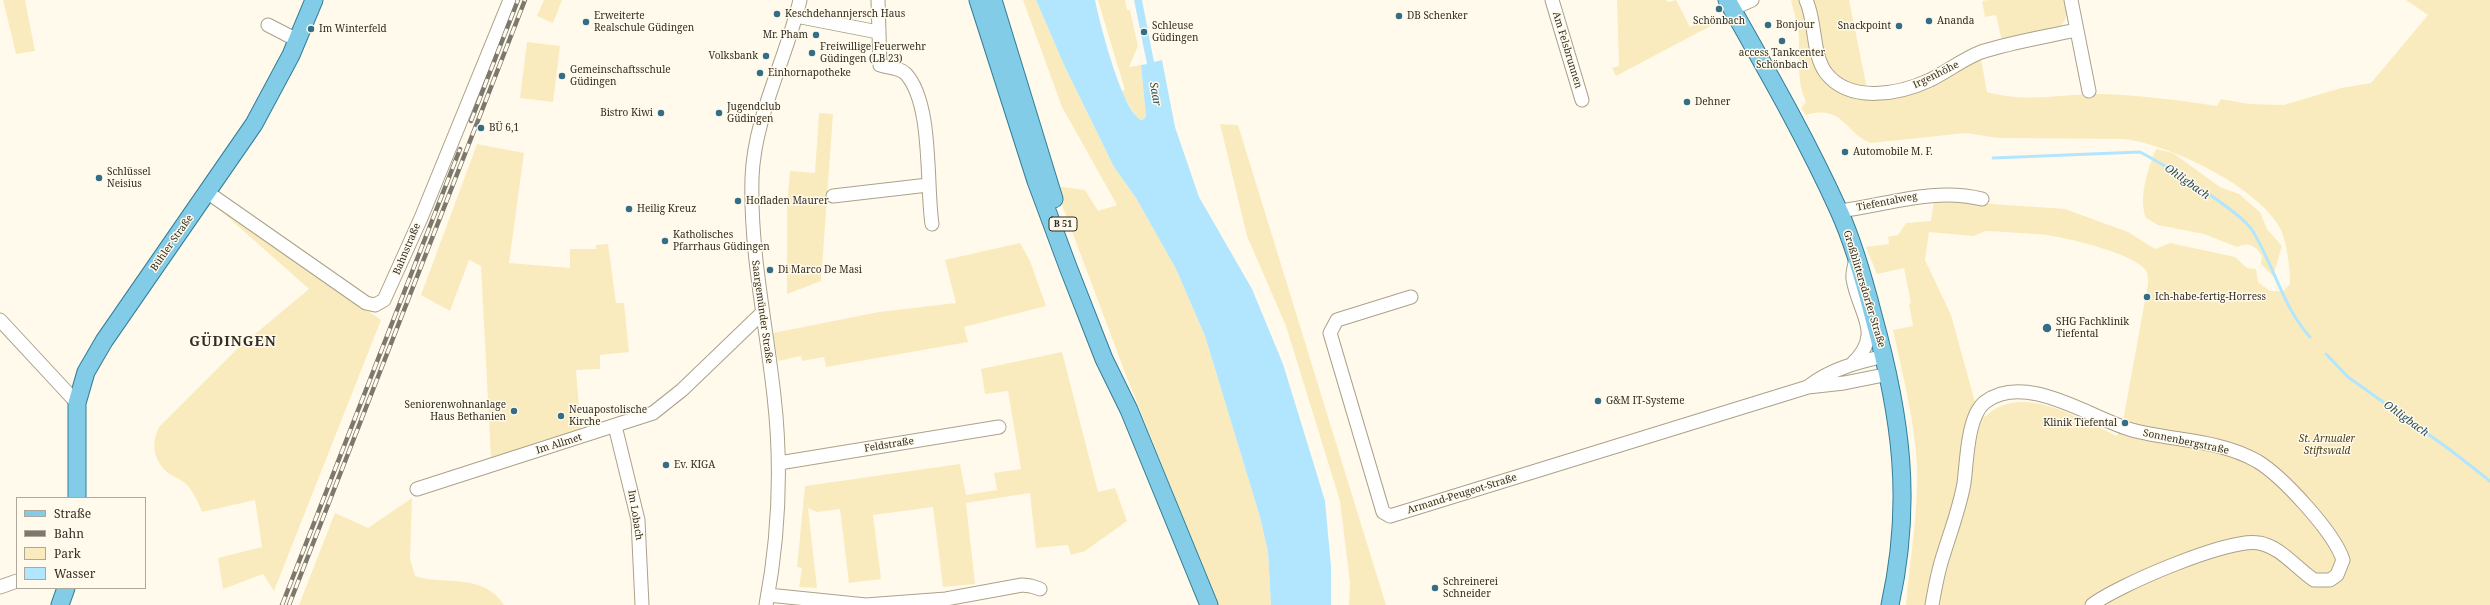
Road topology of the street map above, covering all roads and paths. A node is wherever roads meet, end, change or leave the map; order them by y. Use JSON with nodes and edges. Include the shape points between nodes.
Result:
{"nodes":[{"id":1,"x":314,"y":0,"type":"edge"},
{"id":2,"x":510,"y":0,"type":"edge"},
{"id":3,"x":800,"y":0,"type":"edge"},
{"id":4,"x":878,"y":0,"type":"edge"},
{"id":5,"x":978,"y":0,"type":"edge"},
{"id":6,"x":993,"y":0,"type":"edge"},
{"id":7,"x":1552,"y":0,"type":"edge"},
{"id":8,"x":1752,"y":0,"type":"edge"},
{"id":9,"x":1806,"y":0,"type":"edge"},
{"id":10,"x":2071,"y":0,"type":"edge"},
{"id":11,"x":1730,"y":5,"type":"edge"},
{"id":12,"x":796,"y":16,"type":"junction"},
{"id":13,"x":268,"y":25,"type":"dead end"},
{"id":14,"x":2076,"y":30,"type":"junction"},
{"id":15,"x":878,"y":32,"type":"junction"},
{"id":16,"x":298,"y":40,"type":"junction"},
{"id":17,"x":2089,"y":91,"type":"dead end"},
{"id":18,"x":1582,"y":100,"type":"dead end"},
{"id":19,"x":928,"y":185,"type":"junction"},
{"id":20,"x":207,"y":192,"type":"junction"},
{"id":21,"x":833,"y":196,"type":"dead end"},
{"id":22,"x":1982,"y":199,"type":"dead end"},
{"id":23,"x":1839,"y":211,"type":"junction"},
{"id":24,"x":932,"y":224,"type":"dead end"},
{"id":25,"x":1856,"y":258,"type":"junction"},
{"id":26,"x":1411,"y":297,"type":"dead end"},
{"id":27,"x":761,"y":314,"type":"junction"},
{"id":28,"x":1,"y":322,"type":"edge"},
{"id":29,"x":1885,"y":356,"type":"junction"},
{"id":30,"x":1851,"y":364,"type":"junction"},
{"id":31,"x":1889,"y":374,"type":"junction"},
{"id":32,"x":1808,"y":387,"type":"junction"},
{"id":33,"x":77,"y":403,"type":"junction"},
{"id":34,"x":1128,"y":410,"type":"junction"},
{"id":35,"x":615,"y":426,"type":"junction"},
{"id":36,"x":999,"y":427,"type":"dead end"},
{"id":37,"x":779,"y":463,"type":"junction"},
{"id":38,"x":417,"y":489,"type":"dead end"},
{"id":39,"x":77,"y":497,"type":"edge"},
{"id":40,"x":16,"y":581,"type":"edge"},
{"id":41,"x":0,"y":587,"type":"edge"},
{"id":42,"x":66,"y":589,"type":"edge"},
{"id":43,"x":1040,"y":589,"type":"dead end"},
{"id":44,"x":767,"y":600,"type":"edge"},
{"id":45,"x":946,"y":602,"type":"edge"},
{"id":46,"x":60,"y":605,"type":"edge"},
{"id":47,"x":642,"y":605,"type":"edge"},
{"id":48,"x":866,"y":605,"type":"edge"},
{"id":49,"x":1209,"y":605,"type":"edge"},
{"id":50,"x":1890,"y":605,"type":"edge"},
{"id":51,"x":1932,"y":605,"type":"edge"},
{"id":52,"x":2092,"y":605,"type":"edge"}],
"edges":[{"from":1,"to":16,"type":"main road","name":"Bühler Straße"},
{"from":2,"to":20,"type":"street","name":"Bahnstraße","via":[[421,218],[384,300],[375,305],[366,303]]},
{"from":3,"to":12,"type":"street","name":"Saargemünder Straße"},
{"from":4,"to":15,"type":"street"},
{"from":5,"to":34,"type":"main road","number":"B 51","via":[[1036,181],[1104,359]]},
{"from":6,"to":34,"type":"main road","number":"B 51","via":[[1049,184],[1126,396]]},
{"from":7,"to":18,"type":"street","name":"Am Felsbrunnen"},
{"from":8,"to":11,"type":"street"},
{"from":9,"to":14,"type":"street","name":"Irgenhöhe","via":[[1813,20],[1818,55],[1826,73],[1842,86],[1868,94],[1896,91],[1919,84],[1989,50]]},
{"from":10,"to":14,"type":"street"},
{"from":11,"to":23,"type":"main road","name":"Großblittersdorfer Straße","via":[[1786,104]]},
{"from":12,"to":15,"type":"street"},
{"from":12,"to":27,"type":"street","name":"Saargemünder Straße","via":[[760,129],[753,164],[753,245]]},
{"from":13,"to":16,"type":"street"},
{"from":14,"to":17,"type":"street"},
{"from":15,"to":19,"type":"street","via":[[880,64],[899,69],[906,74],[923,113]]},
{"from":16,"to":20,"type":"main road","name":"Bühler Straße","via":[[254,124]]},
{"from":19,"to":21,"type":"street"},
{"from":19,"to":24,"type":"street"},
{"from":20,"to":33,"type":"main road","name":"Bühler Straße","via":[[104,341],[86,372]]},
{"from":22,"to":23,"type":"street","name":"Tiefentalweg","via":[[1971,196],[1925,195]]},
{"from":23,"to":25,"type":"main road","name":"Großblittersdorfer Straße"},
{"from":25,"to":29,"type":"main road","name":"Großblittersdorfer Straße"},
{"from":25,"to":30,"type":"street","name":"Armand-Peugeot-Straße","via":[[1853,278],[1869,329],[1865,348]]},
{"from":26,"to":32,"type":"street","name":"Armand-Peugeot-Straße","via":[[1337,320],[1330,333],[1383,512],[1390,516]]},
{"from":27,"to":35,"type":"street","name":"Im Allmet","via":[[662,408]]},
{"from":27,"to":37,"type":"street","name":"Saargemünder Straße","via":[[774,396]]},
{"from":28,"to":33,"type":"street"},
{"from":29,"to":30,"type":"street","name":"Armand-Peugeot-Straße"},
{"from":29,"to":31,"type":"main road","name":"Großblittersdorfer Straße"},
{"from":30,"to":32,"type":"street","name":"Armand-Peugeot-Straße"},
{"from":31,"to":32,"type":"street","name":"Armand-Peugeot-Straße"},
{"from":31,"to":50,"type":"main road","name":"Großblittersdorfer Straße","via":[[1900,433],[1903,493]]},
{"from":33,"to":39,"type":"main road","name":"Bühler Straße"},
{"from":34,"to":49,"type":"main road","number":"B 51"},
{"from":35,"to":38,"type":"street","name":"Im Allmet"},
{"from":35,"to":47,"type":"street","name":"Im Lobach","via":[[638,520]]},
{"from":36,"to":37,"type":"street","name":"Feldstraße"},
{"from":37,"to":44,"type":"street","name":"Saargemünder Straße","via":[[775,545]]},
{"from":40,"to":41,"type":"street"},
{"from":42,"to":46,"type":"main road"},
{"from":43,"to":45,"type":"street","via":[[1022,585]]},
{"from":44,"to":48,"type":"street"},
{"from":45,"to":48,"type":"street"},
{"from":51,"to":52,"type":"street","name":"Sonnenbergstraße","via":[[1963,485],[1974,420],[1984,403],[2009,394],[2052,398],[2131,430],[2231,450],[2256,461],[2281,480],[2313,515],[2335,542],[2343,560],[2337,575],[2322,582],[2314,580],[2270,546],[2240,543],[2210,551],[2161,570]]}]}
